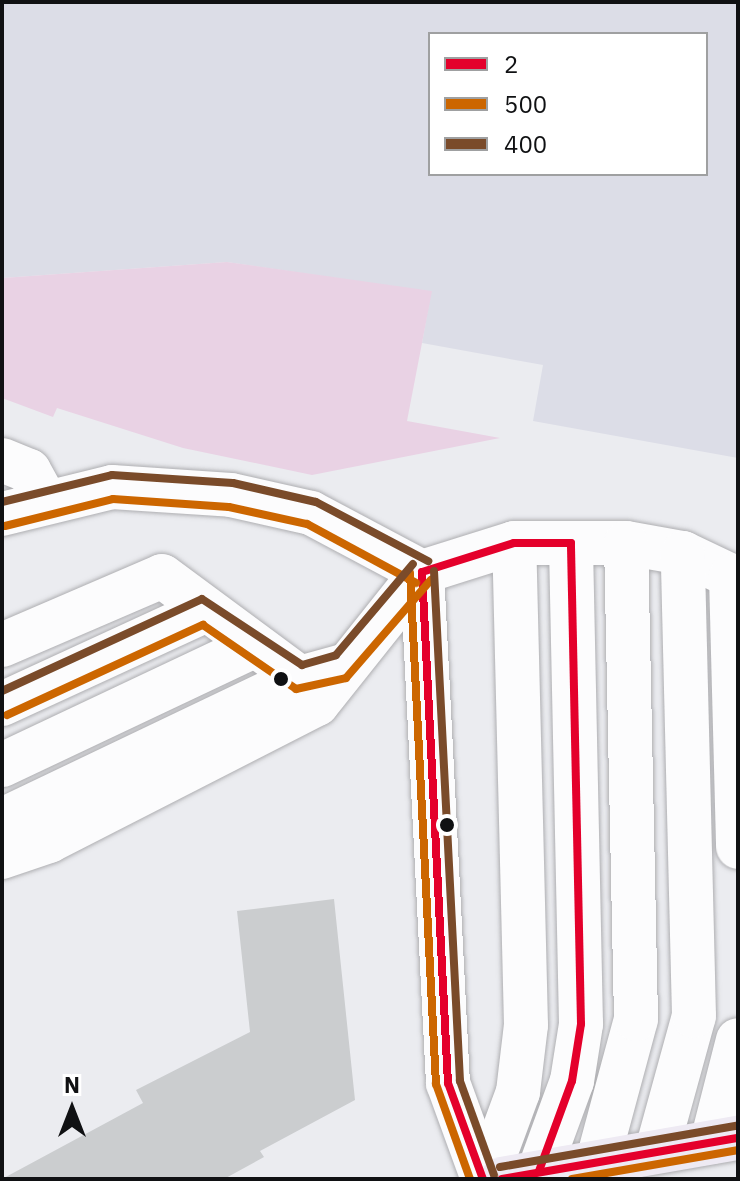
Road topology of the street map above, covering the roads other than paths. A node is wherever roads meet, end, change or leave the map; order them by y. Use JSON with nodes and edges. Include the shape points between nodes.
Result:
{"nodes":[{"id":1,"x":2,"y":460,"type":"edge"},
{"id":2,"x":44,"y":498,"type":"junction"},
{"id":3,"x":2,"y":514,"type":"edge"},
{"id":4,"x":514,"y":543,"type":"junction"},
{"id":5,"x":571,"y":543,"type":"junction"},
{"id":6,"x":626,"y":543,"type":"junction"},
{"id":7,"x":683,"y":553,"type":"junction"},
{"id":8,"x":422,"y":572,"type":"junction"},
{"id":9,"x":204,"y":611,"type":"junction"},
{"id":10,"x":2,"y":645,"type":"edge"},
{"id":11,"x":252,"y":647,"type":"junction"},
{"id":12,"x":343,"y":666,"type":"junction"},
{"id":13,"x":300,"y":678,"type":"junction"},
{"id":14,"x":2,"y":704,"type":"edge"},
{"id":15,"x":2,"y":765,"type":"edge"},
{"id":16,"x":2,"y":820,"type":"edge"},
{"id":17,"x":738,"y":847,"type":"edge"},
{"id":18,"x":2,"y":857,"type":"edge"},
{"id":19,"x":738,"y":1040,"type":"edge"},
{"id":20,"x":725,"y":1140,"type":"edge"},
{"id":21,"x":657,"y":1150,"type":"junction"},
{"id":22,"x":598,"y":1160,"type":"junction"},
{"id":23,"x":521,"y":1175,"type":"edge"},
{"id":24,"x":485,"y":1179,"type":"edge"}],
"edges":[{"from":1,"to":2,"type":"street","via":[[29,471]]},
{"from":2,"to":3,"type":"street"},
{"from":2,"to":8,"type":"street","via":[[112,487],[231,495],[311,513]]},
{"from":4,"to":5,"type":"street"},
{"from":4,"to":8,"type":"street"},
{"from":4,"to":24,"type":"street","via":[[525,1036],[518,1092]]},
{"from":5,"to":6,"type":"street"},
{"from":5,"to":23,"type":"street","via":[[581,1024],[572,1081]]},
{"from":6,"to":7,"type":"street"},
{"from":6,"to":22,"type":"street","via":[[636,1019]]},
{"from":7,"to":17,"type":"street","via":[[731,576]]},
{"from":7,"to":21,"type":"street","via":[[694,1016]]},
{"from":8,"to":12,"type":"street"},
{"from":8,"to":24,"type":"street","via":[[448,1083]]},
{"from":9,"to":10,"type":"street","via":[[162,576]]},
{"from":9,"to":11,"type":"street"},
{"from":9,"to":14,"type":"street"},
{"from":11,"to":13,"type":"street"},
{"from":11,"to":15,"type":"street"},
{"from":12,"to":13,"type":"street"},
{"from":12,"to":18,"type":"street","via":[[317,704],[278,727],[49,841]]},
{"from":13,"to":16,"type":"street"},
{"from":19,"to":20,"type":"street"},
{"from":20,"to":21,"type":"main road"},
{"from":21,"to":22,"type":"main road"},
{"from":22,"to":23,"type":"main road"}]}
